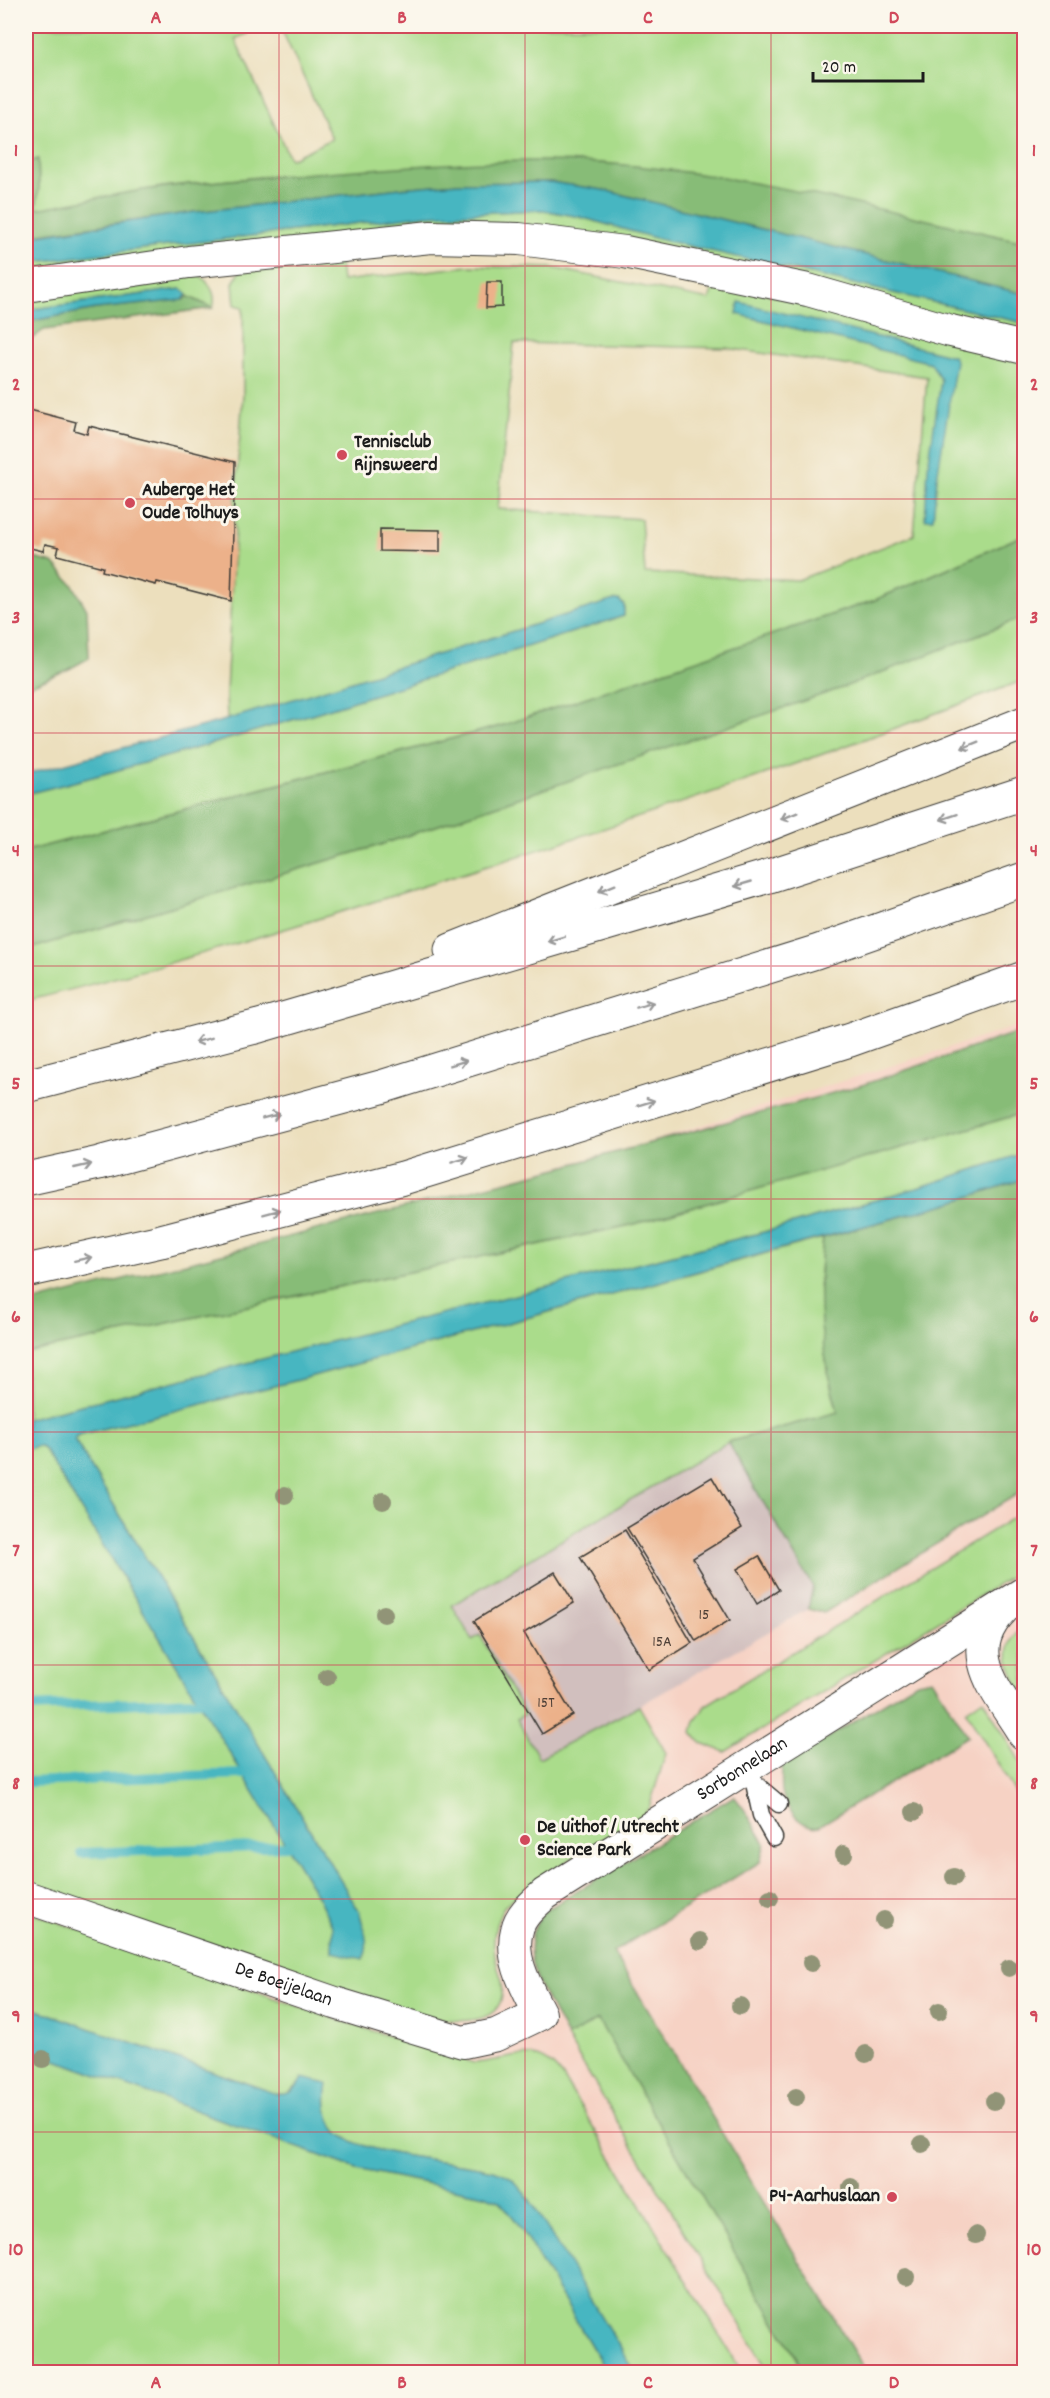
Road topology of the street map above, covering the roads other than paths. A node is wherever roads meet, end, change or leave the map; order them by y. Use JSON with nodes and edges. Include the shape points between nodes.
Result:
{"nodes":[{"id":1,"x":26,"y":286,"type":"edge"},
{"id":2,"x":1024,"y":348,"type":"edge"},
{"id":3,"x":1024,"y":723,"type":"edge"},
{"id":4,"x":1024,"y":793,"type":"edge"},
{"id":5,"x":1024,"y":879,"type":"edge"},
{"id":6,"x":1024,"y":978,"type":"edge"},
{"id":7,"x":259,"y":1026,"type":"junction"},
{"id":8,"x":26,"y":1086,"type":"edge"},
{"id":9,"x":26,"y":1179,"type":"edge"},
{"id":10,"x":26,"y":1271,"type":"edge"},
{"id":11,"x":1017,"y":1597,"type":"edge"},
{"id":12,"x":1024,"y":1734,"type":"edge"},
{"id":13,"x":750,"y":1775,"type":"junction"},
{"id":14,"x":779,"y":1804,"type":"dead end"},
{"id":15,"x":774,"y":1838,"type":"dead end"},
{"id":16,"x":26,"y":1897,"type":"edge"},
{"id":17,"x":540,"y":2014,"type":"joint"}],
"edges":[{"from":1,"to":2,"type":"street","via":[[189,262],[419,238],[519,239],[625,252],[808,290]]},
{"from":3,"to":7,"type":"highway","one_way":true},
{"from":4,"to":7,"type":"highway","one_way":true,"via":[[769,876]]},
{"from":9,"to":5,"type":"highway","one_way":true,"via":[[99,1163],[392,1083],[816,952]]},
{"from":10,"to":6,"type":"highway","one_way":true,"via":[[161,1241],[403,1178],[850,1040]]},
{"from":7,"to":8,"type":"highway","one_way":true},
{"from":11,"to":12,"type":"street","via":[[992,1620],[982,1656],[987,1672]]},
{"from":11,"to":13,"type":"street","name":"Sorbonnelaan"},
{"from":13,"to":14,"type":"lane"},
{"from":13,"to":15,"type":"lane","via":[[761,1815]]},
{"from":13,"to":17,"type":"street","name":"Sorbonnelaan","via":[[571,1877],[528,1910],[516,1930],[516,1954],[523,1981]]},
{"from":16,"to":17,"type":"street","name":"De Boeijelaan","via":[[335,2003],[463,2042],[496,2035]]}]}
